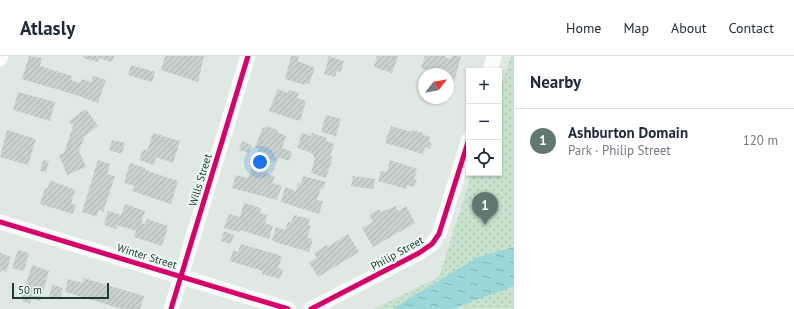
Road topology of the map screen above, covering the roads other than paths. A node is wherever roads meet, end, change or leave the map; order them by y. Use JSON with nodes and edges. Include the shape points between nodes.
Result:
{"nodes":[{"id":1,"x":1,"y":56,"type":"edge"},
{"id":2,"x":248,"y":56,"type":"edge"},
{"id":3,"x":494,"y":56,"type":"edge"},
{"id":4,"x":0,"y":59,"type":"edge"},
{"id":5,"x":491,"y":68,"type":"edge"},
{"id":6,"x":469,"y":140,"type":"edge"},
{"id":7,"x":0,"y":222,"type":"edge"},
{"id":8,"x":180,"y":277,"type":"junction"},
{"id":9,"x":171,"y":309,"type":"edge"},
{"id":10,"x":288,"y":309,"type":"edge"},
{"id":11,"x":312,"y":309,"type":"edge"}],
"edges":[{"from":1,"to":4,"type":"street"},
{"from":2,"to":8,"type":"street","name":"Wills Street"},
{"from":3,"to":5,"type":"street"},
{"from":6,"to":11,"type":"street","name":"Philip Street","via":[[439,234],[432,244]]},
{"from":7,"to":8,"type":"street","name":"Winter Street"},
{"from":8,"to":9,"type":"street","name":"Wills Street"},
{"from":8,"to":10,"type":"street","name":"Winter Street"}]}
